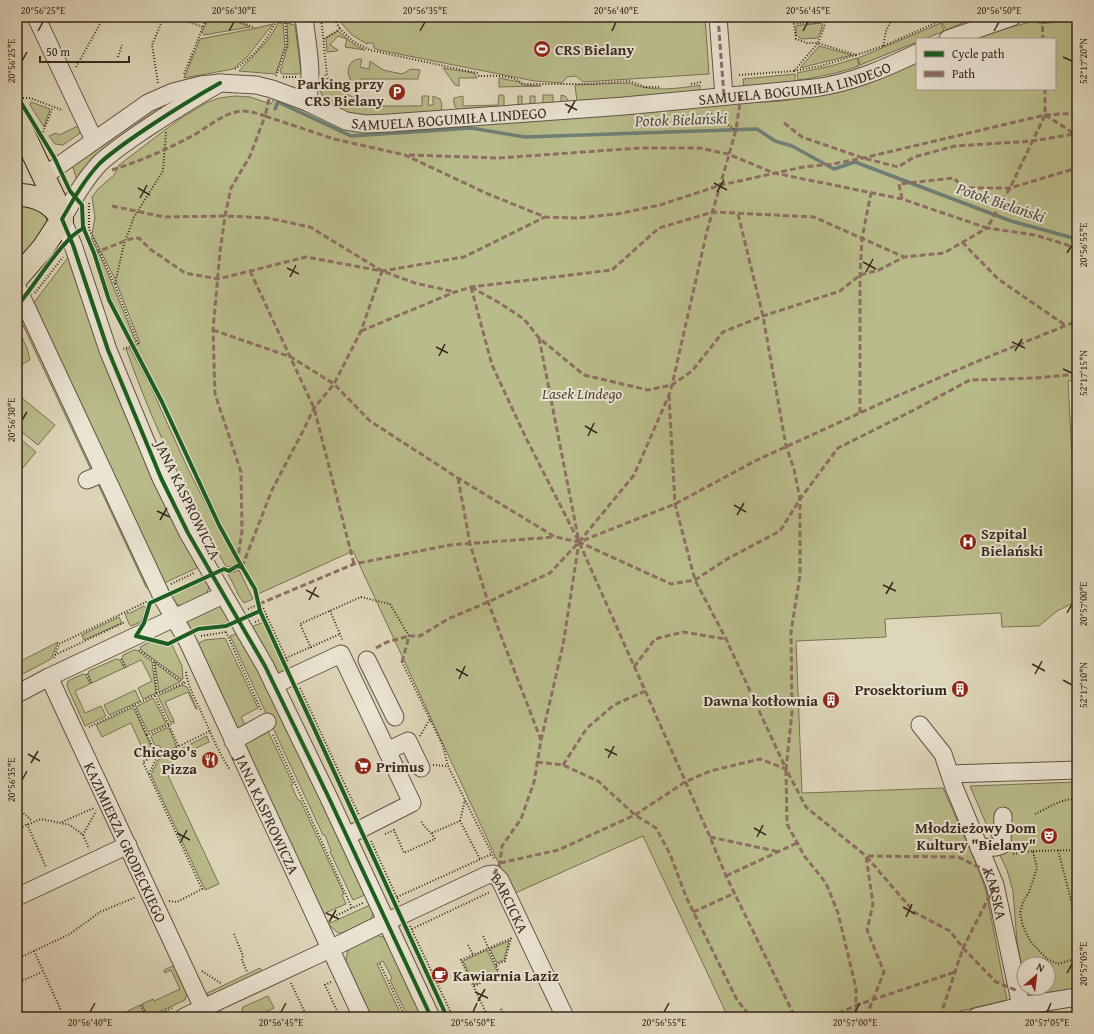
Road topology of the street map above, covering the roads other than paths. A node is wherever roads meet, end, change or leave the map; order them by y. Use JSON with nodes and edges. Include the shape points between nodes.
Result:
{"nodes":[{"id":1,"x":36,"y":17,"type":"edge"},
{"id":2,"x":304,"y":17,"type":"edge"},
{"id":3,"x":718,"y":17,"type":"edge"},
{"id":4,"x":1012,"y":17,"type":"edge"},
{"id":5,"x":951,"y":38,"type":"edge"},
{"id":6,"x":916,"y":53,"type":"edge"},
{"id":7,"x":225,"y":77,"type":"junction"},
{"id":8,"x":724,"y":96,"type":"junction"},
{"id":9,"x":307,"y":102,"type":"junction"},
{"id":10,"x":20,"y":106,"type":"edge"},
{"id":11,"x":94,"y":140,"type":"junction"},
{"id":12,"x":44,"y":176,"type":"junction"},
{"id":13,"x":19,"y":197,"type":"edge"},
{"id":14,"x":66,"y":229,"type":"junction"},
{"id":15,"x":17,"y":278,"type":"edge"},
{"id":16,"x":17,"y":287,"type":"edge"},
{"id":17,"x":104,"y":473,"type":"junction"},
{"id":18,"x":87,"y":480,"type":"dead end"},
{"id":19,"x":223,"y":595,"type":"junction"},
{"id":20,"x":174,"y":618,"type":"junction"},
{"id":21,"x":366,"y":660,"type":"dead end"},
{"id":22,"x":49,"y":677,"type":"junction"},
{"id":23,"x":274,"y":685,"type":"junction"},
{"id":24,"x":17,"y":694,"type":"edge"},
{"id":25,"x":267,"y":722,"type":"road end"},
{"id":26,"x":920,"y":725,"type":"dead end"},
{"id":27,"x":375,"y":727,"type":"junction"},
{"id":28,"x":233,"y":741,"type":"junction"},
{"id":29,"x":387,"y":751,"type":"junction"},
{"id":30,"x":427,"y":766,"type":"road end"},
{"id":31,"x":1077,"y":770,"type":"edge"},
{"id":32,"x":952,"y":780,"type":"junction"},
{"id":33,"x":1003,"y":816,"type":"dead end"},
{"id":34,"x":362,"y":832,"type":"junction"},
{"id":35,"x":128,"y":845,"type":"junction"},
{"id":36,"x":979,"y":848,"type":"junction"},
{"id":37,"x":17,"y":896,"type":"edge"},
{"id":38,"x":397,"y":917,"type":"junction"},
{"id":39,"x":330,"y":949,"type":"junction"},
{"id":40,"x":1077,"y":997,"type":"edge"},
{"id":41,"x":203,"y":1008,"type":"junction"},
{"id":42,"x":1012,"y":1011,"type":"edge"},
{"id":43,"x":184,"y":1017,"type":"edge"},
{"id":44,"x":362,"y":1017,"type":"edge"},
{"id":45,"x":431,"y":1017,"type":"edge"},
{"id":46,"x":565,"y":1017,"type":"edge"},
{"id":47,"x":976,"y":1017,"type":"edge"}],
"edges":[{"from":1,"to":11,"type":"street"},
{"from":2,"to":9,"type":"street","via":[[310,77]]},
{"from":3,"to":8,"type":"street"},
{"from":4,"to":5,"type":"street"},
{"from":6,"to":8,"type":"street","name":"SAMUELA BOGUMIŁA LINDEGO","via":[[865,76],[836,84],[810,89]]},
{"from":7,"to":9,"type":"street","name":"SAMUELA BOGUMIŁA LINDEGO","via":[[272,89]]},
{"from":7,"to":11,"type":"street","name":"SAMUELA BOGUMIŁA LINDEGO","via":[[159,98]]},
{"from":7,"to":14,"type":"street","via":[[125,143],[100,163],[85,182]]},
{"from":8,"to":9,"type":"street","name":"SAMUELA BOGUMIŁA LINDEGO","via":[[624,106],[370,124],[346,121]]},
{"from":10,"to":12,"type":"main road"},
{"from":11,"to":12,"type":"street","name":"SAMUELA BOGUMIŁA LINDEGO"},
{"from":12,"to":13,"type":"main road"},
{"from":12,"to":14,"type":"main road"},
{"from":13,"to":14,"type":"main road","via":[[34,197],[53,207]]},
{"from":14,"to":15,"type":"main road","via":[[43,248]]},
{"from":14,"to":19,"type":"street","name":"JANA KASPROWICZA","via":[[108,350],[161,478]]},
{"from":16,"to":17,"type":"street","name":"JANA KASPROWICZA"},
{"from":17,"to":18,"type":"street"},
{"from":17,"to":20,"type":"street","name":"JANA KASPROWICZA","via":[[154,595]]},
{"from":19,"to":20,"type":"street"},
{"from":19,"to":23,"type":"street","name":"JANA KASPROWICZA"},
{"from":20,"to":22,"type":"street"},
{"from":20,"to":28,"type":"street","name":"JANA KASPROWICZA","via":[[188,642]]},
{"from":21,"to":27,"type":"street","via":[[400,715]]},
{"from":22,"to":24,"type":"street"},
{"from":22,"to":35,"type":"street","name":"KAZIMIERZA GRODECKIEGO"},
{"from":23,"to":27,"type":"street","via":[[341,654]]},
{"from":23,"to":34,"type":"street","name":"JANA KASPROWICZA"},
{"from":25,"to":28,"type":"street"},
{"from":26,"to":32,"type":"street","name":"KARSKA","via":[[943,754]]},
{"from":27,"to":29,"type":"street"},
{"from":28,"to":39,"type":"street","name":"JANA KASPROWICZA"},
{"from":29,"to":30,"type":"street","via":[[408,741]]},
{"from":29,"to":34,"type":"street","via":[[412,804]]},
{"from":31,"to":32,"type":"street"},
{"from":32,"to":36,"type":"street","name":"KARSKA"},
{"from":33,"to":36,"type":"street","via":[[1002,845]]},
{"from":34,"to":38,"type":"street","name":"JANA KASPROWICZA"},
{"from":35,"to":37,"type":"street"},
{"from":35,"to":41,"type":"street","name":"KAZIMIERZA GRODECKIEGO"},
{"from":36,"to":42,"type":"street","name":"KARSKA","via":[[995,885]]},
{"from":38,"to":39,"type":"street"},
{"from":38,"to":45,"type":"street","name":"JANA KASPROWICZA"},
{"from":38,"to":46,"type":"street","name":"BARCICKA","via":[[494,874],[500,880]]},
{"from":39,"to":41,"type":"street"},
{"from":39,"to":44,"type":"street","name":"JANA KASPROWICZA"},
{"from":40,"to":42,"type":"street"},
{"from":41,"to":43,"type":"street"},
{"from":42,"to":47,"type":"street"}]}
